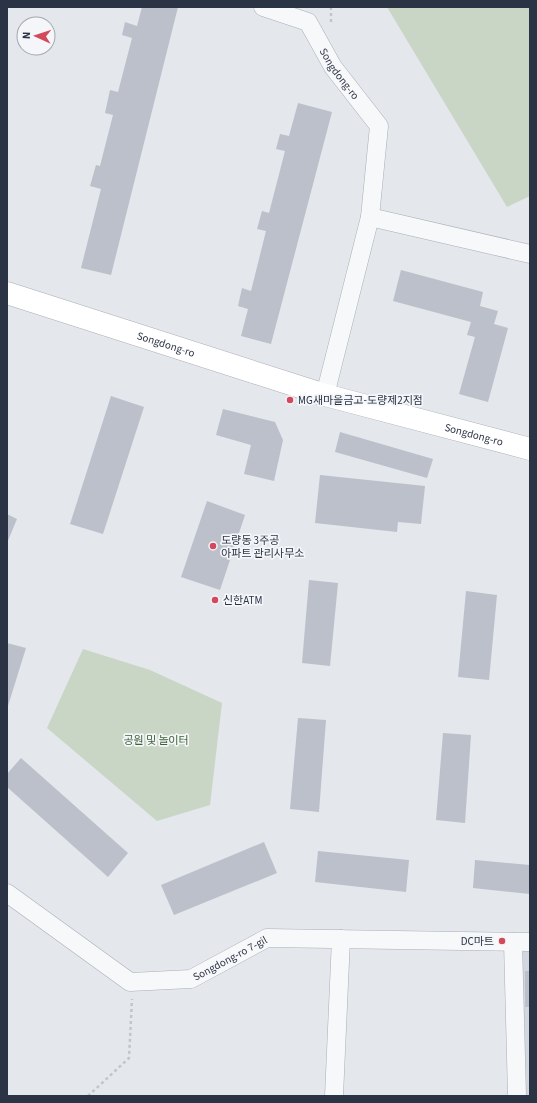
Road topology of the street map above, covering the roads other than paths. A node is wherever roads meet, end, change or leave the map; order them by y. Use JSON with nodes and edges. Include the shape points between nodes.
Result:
{"nodes":[{"id":1,"x":263,"y":7,"type":"edge"},
{"id":2,"x":370,"y":217,"type":"junction"},
{"id":3,"x":530,"y":254,"type":"edge"},
{"id":4,"x":7,"y":293,"type":"edge"},
{"id":5,"x":325,"y":395,"type":"junction"},
{"id":6,"x":530,"y":448,"type":"edge"},
{"id":7,"x":7,"y":893,"type":"edge"},
{"id":8,"x":341,"y":939,"type":"junction"},
{"id":9,"x":522,"y":942,"type":"edge"},
{"id":10,"x":334,"y":1096,"type":"edge"},
{"id":11,"x":517,"y":1096,"type":"edge"}],
"edges":[{"from":1,"to":2,"type":"street","name":"Songdong-ro","via":[[308,22],[333,67],[379,126]]},
{"from":2,"to":3,"type":"street"},
{"from":2,"to":5,"type":"street","name":"Songdong-ro"},
{"from":4,"to":5,"type":"street","name":"Songdong-ro"},
{"from":5,"to":6,"type":"street","name":"Songdong-ro"},
{"from":7,"to":8,"type":"street","name":"Songdong-ro 7-gil","via":[[130,982],[191,979],[268,938]]},
{"from":8,"to":9,"type":"street","name":"Songdong-ro 7-gil"},
{"from":8,"to":10,"type":"street"},
{"from":9,"to":11,"type":"street"}]}
